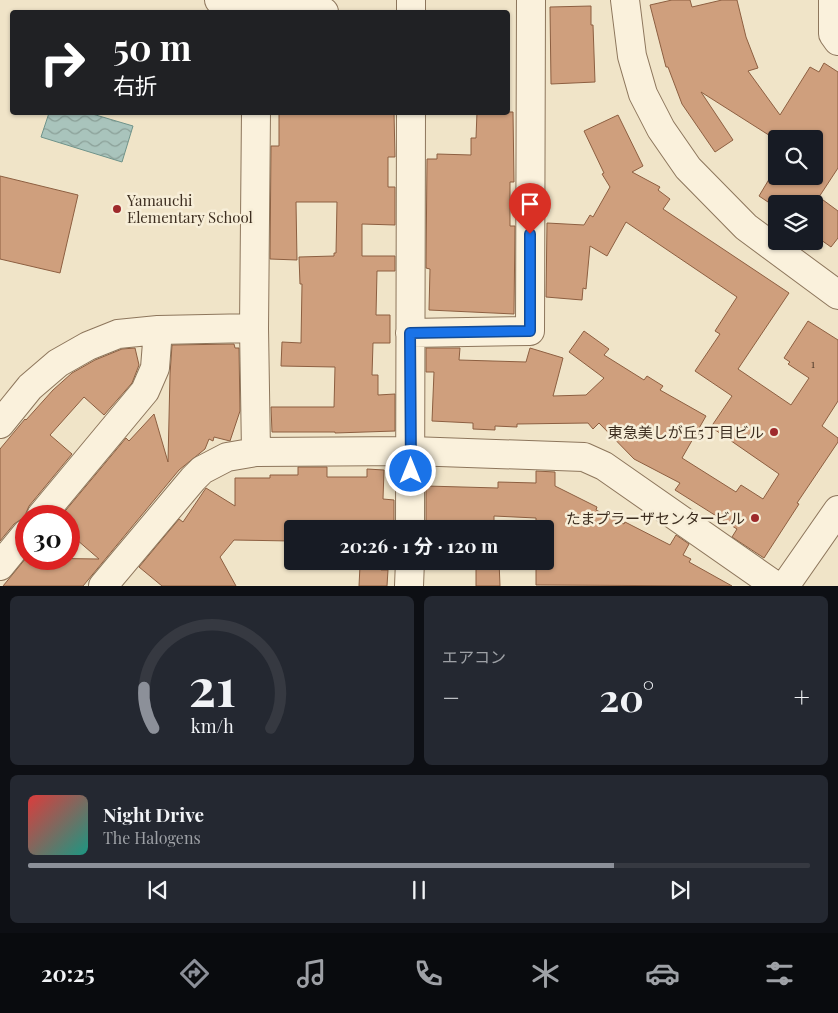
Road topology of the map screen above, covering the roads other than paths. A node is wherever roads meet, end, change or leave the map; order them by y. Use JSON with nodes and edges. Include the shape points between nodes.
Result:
{"nodes":[{"id":1,"x":219,"y":0,"type":"edge"},
{"id":2,"x":531,"y":0,"type":"edge"},
{"id":3,"x":625,"y":0,"type":"edge"},
{"id":4,"x":833,"y":0,"type":"edge"},
{"id":5,"x":250,"y":10,"type":"edge"},
{"id":6,"x":838,"y":41,"type":"edge"},
{"id":7,"x":256,"y":115,"type":"edge"},
{"id":8,"x":411,"y":115,"type":"edge"},
{"id":9,"x":838,"y":295,"type":"edge"},
{"id":10,"x":254,"y":328,"type":"junction"},
{"id":11,"x":158,"y":330,"type":"junction"},
{"id":12,"x":410,"y":333,"type":"junction"},
{"id":13,"x":0,"y":424,"type":"edge"},
{"id":14,"x":256,"y":452,"type":"junction"},
{"id":15,"x":411,"y":452,"type":"junction"},
{"id":16,"x":50,"y":505,"type":"edge"},
{"id":17,"x":838,"y":510,"type":"edge"},
{"id":18,"x":410,"y":520,"type":"edge"},
{"id":19,"x":15,"y":548,"type":"edge"},
{"id":20,"x":0,"y":566,"type":"edge"},
{"id":21,"x":410,"y":570,"type":"edge"},
{"id":22,"x":103,"y":586,"type":"edge"},
{"id":23,"x":410,"y":586,"type":"edge"},
{"id":24,"x":776,"y":586,"type":"edge"},
{"id":25,"x":785,"y":586,"type":"edge"}],
"edges":[{"from":1,"to":5,"type":"street"},
{"from":2,"to":12,"type":"street","via":[[530,331]]},
{"from":3,"to":9,"type":"street","via":[[632,56],[643,94],[688,168],[746,227]]},
{"from":4,"to":6,"type":"street","via":[[833,34]]},
{"from":7,"to":10,"type":"street"},
{"from":8,"to":12,"type":"street"},
{"from":10,"to":11,"type":"street"},
{"from":10,"to":14,"type":"street"},
{"from":11,"to":13,"type":"street","via":[[118,334],[58,363],[30,387]]},
{"from":11,"to":16,"type":"street","via":[[155,368],[145,391]]},
{"from":12,"to":15,"type":"street"},
{"from":14,"to":15,"type":"street"},
{"from":14,"to":22,"type":"street","via":[[226,458],[202,470]]},
{"from":15,"to":18,"type":"street"},
{"from":15,"to":24,"type":"street","via":[[584,456],[604,466]]},
{"from":17,"to":25,"type":"street"},
{"from":19,"to":20,"type":"street"},
{"from":21,"to":23,"type":"street"}]}
